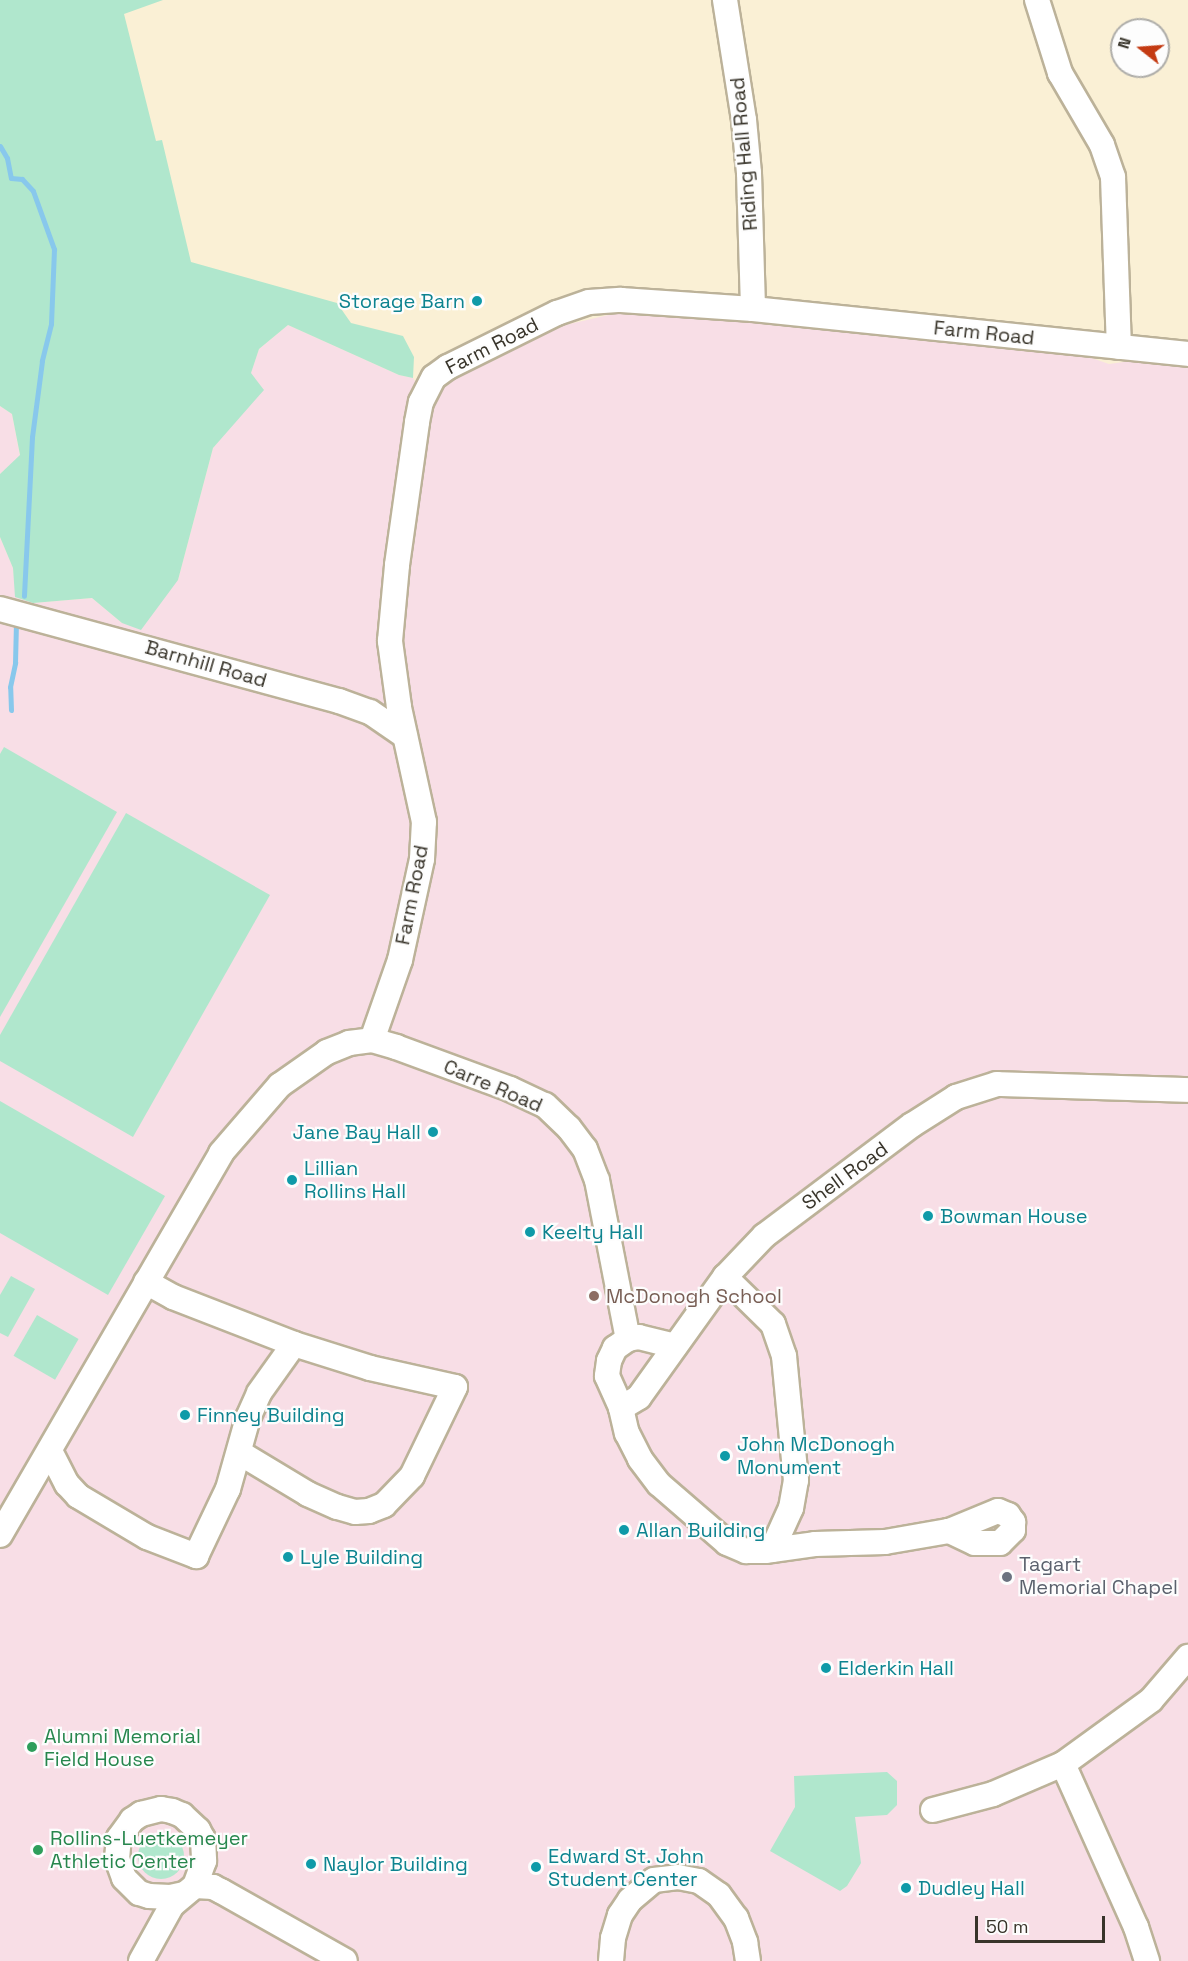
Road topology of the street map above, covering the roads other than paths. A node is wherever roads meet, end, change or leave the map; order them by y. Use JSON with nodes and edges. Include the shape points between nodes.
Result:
{"nodes":[{"id":1,"x":725,"y":0,"type":"edge"},
{"id":2,"x":1037,"y":0,"type":"edge"},
{"id":3,"x":753,"y":309,"type":"junction"},
{"id":4,"x":1119,"y":347,"type":"junction"},
{"id":5,"x":1188,"y":354,"type":"edge"},
{"id":6,"x":0,"y":609,"type":"edge"},
{"id":7,"x":394,"y":680,"type":"junction"},
{"id":8,"x":357,"y":706,"type":"junction"},
{"id":9,"x":405,"y":736,"type":"junction"},
{"id":10,"x":372,"y":1040,"type":"junction"},
{"id":11,"x":1188,"y":1080,"type":"edge"},
{"id":12,"x":1144,"y":1088,"type":"junction"},
{"id":13,"x":1188,"y":1090,"type":"edge"},
{"id":14,"x":725,"y":1277,"type":"junction"},
{"id":15,"x":146,"y":1282,"type":"junction"},
{"id":16,"x":628,"y":1339,"type":"junction"},
{"id":17,"x":294,"y":1344,"type":"junction"},
{"id":18,"x":675,"y":1346,"type":"junction"},
{"id":19,"x":621,"y":1408,"type":"junction"},
{"id":20,"x":50,"y":1451,"type":"junction"},
{"id":21,"x":240,"y":1453,"type":"junction"},
{"id":22,"x":949,"y":1531,"type":"dead end"},
{"id":23,"x":0,"y":1535,"type":"edge"},
{"id":24,"x":772,"y":1550,"type":"junction"},
{"id":25,"x":1188,"y":1657,"type":"edge"},
{"id":26,"x":1063,"y":1764,"type":"junction"},
{"id":27,"x":933,"y":1810,"type":"dead end"},
{"id":28,"x":141,"y":1961,"type":"edge"},
{"id":29,"x":345,"y":1961,"type":"edge"},
{"id":30,"x":611,"y":1961,"type":"edge"},
{"id":31,"x":748,"y":1961,"type":"edge"},
{"id":32,"x":1147,"y":1961,"type":"edge"}],
"edges":[{"from":1,"to":3,"type":"street","name":"Riding Hall Road","via":[[747,152]]},
{"from":2,"to":4,"type":"street","via":[[1060,73],[1102,145],[1113,177]]},
{"from":3,"to":4,"type":"street","name":"Farm Road"},
{"from":3,"to":7,"type":"street","name":"Farm Road","via":[[621,300],[589,302],[557,313],[434,377],[417,422],[398,554],[390,641]]},
{"from":4,"to":5,"type":"street","name":"Farm Road"},
{"from":6,"to":8,"type":"street","name":"Barnhill Road"},
{"from":7,"to":8,"type":"street","via":[[384,693]]},
{"from":7,"to":9,"type":"street","name":"Farm Road"},
{"from":8,"to":9,"type":"street","name":"Barnhill Road"},
{"from":9,"to":10,"type":"street","name":"Farm Road","via":[[424,822],[422,859],[400,960]]},
{"from":10,"to":15,"type":"street","via":[[349,1043],[302,1068],[280,1085],[242,1127],[197,1191]]},
{"from":10,"to":16,"type":"street","name":"Carre Road","via":[[510,1089],[545,1105],[569,1128],[585,1149],[597,1180]]},
{"from":11,"to":12,"type":"street","name":"Shell Road"},
{"from":12,"to":13,"type":"street","name":"Shell Road"},
{"from":12,"to":14,"type":"street","name":"Shell Road","via":[[997,1084],[956,1096],[781,1223]]},
{"from":14,"to":18,"type":"street","name":"Shell Road"},
{"from":14,"to":24,"type":"street","via":[[773,1324],[784,1356],[796,1480],[791,1508]]},
{"from":15,"to":17,"type":"street","via":[[173,1297]]},
{"from":15,"to":20,"type":"street"},
{"from":16,"to":18,"type":"street","via":[[639,1337]]},
{"from":16,"to":19,"type":"street","via":[[615,1348],[609,1361],[608,1376]]},
{"from":17,"to":21,"type":"street","via":[[259,1393]]},
{"from":17,"to":21,"type":"street","via":[[370,1368],[455,1387],[412,1476],[384,1505],[369,1511],[337,1507],[308,1494]]},
{"from":18,"to":19,"type":"street","name":"Shell Road","via":[[639,1397]]},
{"from":19,"to":24,"type":"street","via":[[627,1433],[659,1484],[727,1543],[746,1551]]},
{"from":20,"to":21,"type":"street","via":[[66,1484],[78,1496],[147,1536],[196,1556],[228,1489]]},
{"from":20,"to":23,"type":"street"},
{"from":22,"to":24,"type":"street","via":[[885,1542]]},
{"from":25,"to":26,"type":"street","via":[[1151,1700]]},
{"from":26,"to":27,"type":"street","via":[[993,1794]]},
{"from":26,"to":32,"type":"street","via":[[1132,1917]]},
{"from":28,"to":29,"type":"street","via":[[172,1905],[189,1890],[213,1887]]},
{"from":30,"to":31,"type":"street","via":[[618,1922],[630,1900],[654,1880],[678,1877],[699,1881],[719,1895],[736,1918]]}]}
